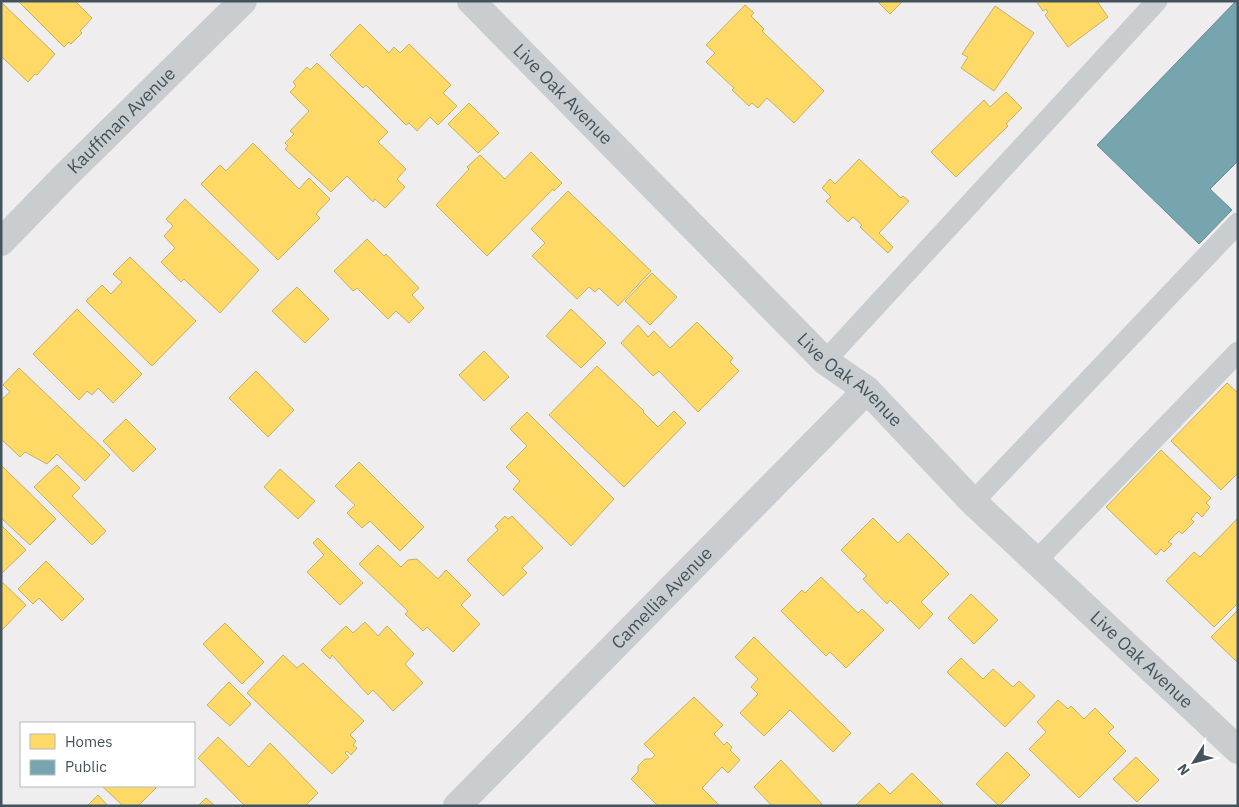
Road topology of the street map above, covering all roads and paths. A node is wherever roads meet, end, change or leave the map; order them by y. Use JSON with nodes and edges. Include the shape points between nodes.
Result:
{"nodes":[{"id":1,"x":243,"y":1,"type":"edge"},
{"id":2,"x":471,"y":1,"type":"edge"},
{"id":3,"x":1156,"y":1,"type":"edge"},
{"id":4,"x":1238,"y":223,"type":"edge"},
{"id":5,"x":1,"y":242,"type":"edge"},
{"id":6,"x":1238,"y":352,"type":"edge"},
{"id":7,"x":825,"y":361,"type":"junction"},
{"id":8,"x":867,"y":390,"type":"junction"},
{"id":9,"x":973,"y":502,"type":"junction"},
{"id":10,"x":1036,"y":561,"type":"junction"},
{"id":11,"x":1238,"y":750,"type":"edge"},
{"id":12,"x":457,"y":806,"type":"edge"}],
"edges":[{"from":1,"to":5,"type":"street","name":"Kauffman Avenue"},
{"from":2,"to":7,"type":"street","name":"Live Oak Avenue"},
{"from":3,"to":7,"type":"lane"},
{"from":4,"to":9,"type":"lane"},
{"from":6,"to":10,"type":"lane"},
{"from":7,"to":8,"type":"street","name":"Live Oak Avenue"},
{"from":8,"to":9,"type":"street","name":"Live Oak Avenue"},
{"from":8,"to":12,"type":"street","name":"Camellia Avenue"},
{"from":9,"to":10,"type":"street","name":"Live Oak Avenue"},
{"from":10,"to":11,"type":"street","name":"Live Oak Avenue"}]}
